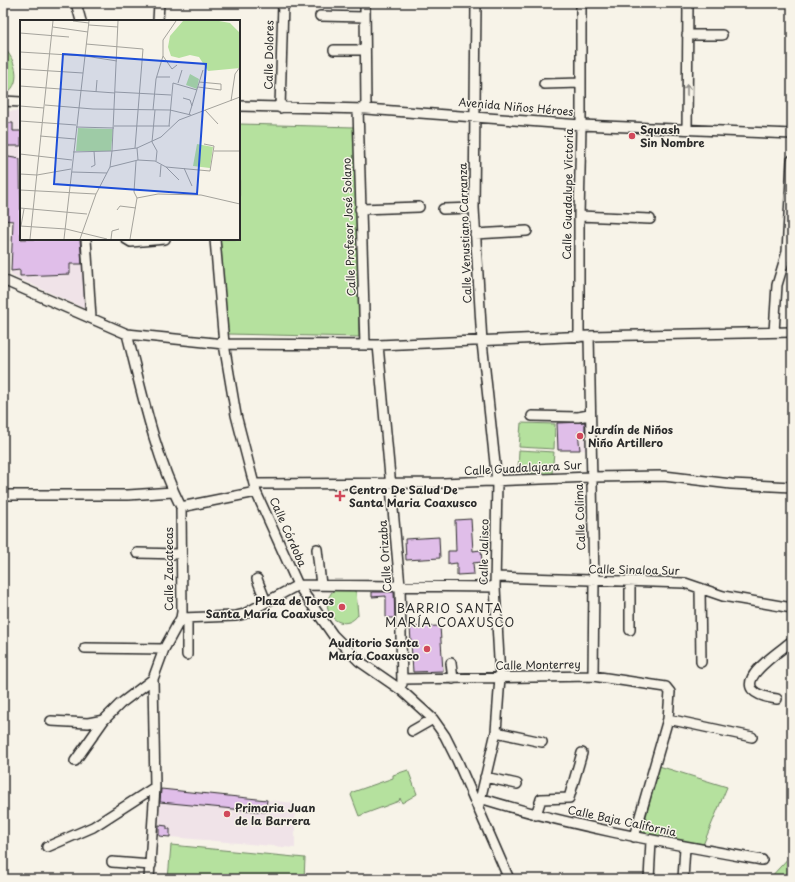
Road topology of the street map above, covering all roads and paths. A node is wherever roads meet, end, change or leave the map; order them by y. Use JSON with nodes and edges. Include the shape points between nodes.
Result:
{"nodes":[{"id":1,"x":76,"y":3,"type":"edge"},
{"id":2,"x":160,"y":3,"type":"edge"},
{"id":3,"x":283,"y":3,"type":"edge"},
{"id":4,"x":365,"y":3,"type":"edge"},
{"id":5,"x":476,"y":3,"type":"edge"},
{"id":6,"x":581,"y":3,"type":"edge"},
{"id":7,"x":688,"y":3,"type":"edge"},
{"id":8,"x":320,"y":16,"type":"dead end"},
{"id":9,"x":365,"y":17,"type":"junction"},
{"id":10,"x":80,"y":20,"type":"edge"},
{"id":11,"x":158,"y":20,"type":"edge"},
{"id":12,"x":687,"y":34,"type":"junction"},
{"id":13,"x":722,"y":35,"type":"dead end"},
{"id":14,"x":334,"y":50,"type":"dead end"},
{"id":15,"x":365,"y":50,"type":"junction"},
{"id":16,"x":581,"y":83,"type":"junction"},
{"id":17,"x":544,"y":84,"type":"dead end"},
{"id":18,"x":3,"y":101,"type":"edge"},
{"id":19,"x":20,"y":102,"type":"edge"},
{"id":20,"x":240,"y":106,"type":"edge"},
{"id":21,"x":280,"y":108,"type":"junction"},
{"id":22,"x":362,"y":109,"type":"junction"},
{"id":23,"x":474,"y":115,"type":"junction"},
{"id":24,"x":581,"y":125,"type":"junction"},
{"id":25,"x":687,"y":129,"type":"junction"},
{"id":26,"x":792,"y":134,"type":"edge"},
{"id":27,"x":792,"y":160,"type":"edge"},
{"id":28,"x":418,"y":207,"type":"dead end"},
{"id":29,"x":474,"y":208,"type":"junction"},
{"id":30,"x":360,"y":209,"type":"junction"},
{"id":31,"x":444,"y":209,"type":"dead end"},
{"id":32,"x":579,"y":216,"type":"junction"},
{"id":33,"x":650,"y":219,"type":"dead end"},
{"id":34,"x":527,"y":231,"type":"dead end"},
{"id":35,"x":475,"y":234,"type":"junction"},
{"id":36,"x":86,"y":240,"type":"edge"},
{"id":37,"x":128,"y":240,"type":"edge"},
{"id":38,"x":154,"y":240,"type":"edge"},
{"id":39,"x":215,"y":240,"type":"edge"},
{"id":40,"x":3,"y":280,"type":"edge"},
{"id":41,"x":91,"y":318,"type":"junction"},
{"id":42,"x":774,"y":332,"type":"junction"},
{"id":43,"x":792,"y":332,"type":"edge"},
{"id":44,"x":127,"y":334,"type":"junction"},
{"id":45,"x":589,"y":336,"type":"junction"},
{"id":46,"x":579,"y":337,"type":"junction"},
{"id":47,"x":482,"y":342,"type":"junction"},
{"id":48,"x":224,"y":344,"type":"junction"},
{"id":49,"x":365,"y":345,"type":"junction"},
{"id":50,"x":378,"y":345,"type":"junction"},
{"id":51,"x":589,"y":415,"type":"junction"},
{"id":52,"x":532,"y":416,"type":"dead end"},
{"id":53,"x":591,"y":477,"type":"junction"},
{"id":54,"x":497,"y":482,"type":"junction"},
{"id":55,"x":391,"y":483,"type":"junction"},
{"id":56,"x":792,"y":487,"type":"edge"},
{"id":57,"x":256,"y":488,"type":"junction"},
{"id":58,"x":173,"y":492,"type":"junction"},
{"id":59,"x":3,"y":495,"type":"edge"},
{"id":60,"x":181,"y":507,"type":"junction"},
{"id":61,"x":317,"y":549,"type":"dead end"},
{"id":62,"x":136,"y":553,"type":"dead end"},
{"id":63,"x":181,"y":554,"type":"junction"},
{"id":64,"x":496,"y":577,"type":"junction"},
{"id":65,"x":258,"y":580,"type":"dead end"},
{"id":66,"x":594,"y":581,"type":"junction"},
{"id":67,"x":630,"y":582,"type":"junction"},
{"id":68,"x":322,"y":584,"type":"junction"},
{"id":69,"x":298,"y":585,"type":"junction"},
{"id":70,"x":400,"y":586,"type":"junction"},
{"id":71,"x":495,"y":587,"type":"junction"},
{"id":72,"x":700,"y":588,"type":"junction"},
{"id":73,"x":266,"y":602,"type":"junction"},
{"id":74,"x":792,"y":608,"type":"edge"},
{"id":75,"x":184,"y":618,"type":"junction"},
{"id":76,"x":630,"y":630,"type":"dead end"},
{"id":77,"x":792,"y":641,"type":"edge"},
{"id":78,"x":85,"y":648,"type":"dead end"},
{"id":79,"x":164,"y":649,"type":"junction"},
{"id":80,"x":187,"y":655,"type":"dead end"},
{"id":81,"x":451,"y":662,"type":"dead end"},
{"id":82,"x":701,"y":662,"type":"dead end"},
{"id":83,"x":593,"y":676,"type":"junction"},
{"id":84,"x":500,"y":677,"type":"junction"},
{"id":85,"x":153,"y":679,"type":"junction"},
{"id":86,"x":402,"y":679,"type":"junction"},
{"id":87,"x":453,"y":679,"type":"junction"},
{"id":88,"x":402,"y":690,"type":"junction"},
{"id":89,"x":777,"y":699,"type":"dead end"},
{"id":90,"x":433,"y":719,"type":"junction"},
{"id":91,"x":668,"y":719,"type":"junction"},
{"id":92,"x":104,"y":720,"type":"junction"},
{"id":93,"x":51,"y":722,"type":"dead end"},
{"id":94,"x":412,"y":731,"type":"dead end"},
{"id":95,"x":496,"y":732,"type":"junction"},
{"id":96,"x":752,"y":737,"type":"dead end"},
{"id":97,"x":542,"y":742,"type":"dead end"},
{"id":98,"x":582,"y":753,"type":"dead end"},
{"id":99,"x":75,"y":761,"type":"dead end"},
{"id":100,"x":485,"y":777,"type":"junction"},
{"id":101,"x":517,"y":784,"type":"dead end"},
{"id":102,"x":155,"y":787,"type":"junction"},
{"id":103,"x":480,"y":798,"type":"junction"},
{"id":104,"x":478,"y":809,"type":"junction"},
{"id":105,"x":536,"y":815,"type":"junction"},
{"id":106,"x":634,"y":837,"type":"junction"},
{"id":107,"x":652,"y":841,"type":"junction"},
{"id":108,"x":47,"y":847,"type":"dead end"},
{"id":109,"x":685,"y":847,"type":"junction"},
{"id":110,"x":762,"y":860,"type":"dead end"},
{"id":111,"x":112,"y":862,"type":"dead end"},
{"id":112,"x":151,"y":865,"type":"junction"},
{"id":113,"x":149,"y":879,"type":"edge"},
{"id":114,"x":509,"y":879,"type":"edge"},
{"id":115,"x":649,"y":879,"type":"edge"},
{"id":116,"x":683,"y":879,"type":"edge"}],
"edges":[{"from":1,"to":10,"type":"street"},
{"from":2,"to":11,"type":"street"},
{"from":3,"to":21,"type":"street","name":"Calle Dolores"},
{"from":4,"to":9,"type":"street","name":"Calle Profesor José Solano"},
{"from":5,"to":23,"type":"street","name":"Calle Venustiano Carranza"},
{"from":6,"to":16,"type":"street","name":"Calle Guadalupe Victoria"},
{"from":7,"to":12,"type":"street"},
{"from":8,"to":9,"type":"street"},
{"from":9,"to":15,"type":"street","name":"Calle Profesor José Solano"},
{"from":12,"to":13,"type":"street"},
{"from":25,"to":12,"type":"street","one_way":true},
{"from":14,"to":15,"type":"street"},
{"from":15,"to":22,"type":"street","name":"Calle Profesor José Solano"},
{"from":16,"to":17,"type":"street"},
{"from":16,"to":24,"type":"street","name":"Calle Guadalupe Victoria"},
{"from":18,"to":19,"type":"street"},
{"from":20,"to":21,"type":"street","name":"Avenida Niños Héroes"},
{"from":21,"to":22,"type":"street","name":"Avenida Niños Héroes"},
{"from":22,"to":23,"type":"street","name":"Avenida Niños Héroes"},
{"from":22,"to":30,"type":"street","name":"Calle Profesor José Solano"},
{"from":23,"to":24,"type":"street","name":"Avenida Niños Héroes"},
{"from":23,"to":29,"type":"street","name":"Calle Venustiano Carranza"},
{"from":24,"to":25,"type":"street","name":"Avenida Niños Héroes"},
{"from":24,"to":32,"type":"street","name":"Calle Guadalupe Victoria"},
{"from":25,"to":26,"type":"street","name":"Avenida Niños Héroes"},
{"from":27,"to":42,"type":"street","via":[[786,252],[777,285]]},
{"from":28,"to":30,"type":"street"},
{"from":29,"to":31,"type":"street"},
{"from":29,"to":35,"type":"street","name":"Calle Venustiano Carranza"},
{"from":30,"to":49,"type":"street","name":"Calle Profesor José Solano"},
{"from":32,"to":33,"type":"street"},
{"from":32,"to":46,"type":"street","name":"Calle Guadalupe Victoria"},
{"from":34,"to":35,"type":"street"},
{"from":35,"to":47,"type":"street","name":"Calle Venustiano Carranza"},
{"from":36,"to":41,"type":"street"},
{"from":37,"to":38,"type":"street"},
{"from":39,"to":48,"type":"street","name":"Calle Córdoba"},
{"from":40,"to":41,"type":"street"},
{"from":41,"to":44,"type":"street"},
{"from":42,"to":43,"type":"street"},
{"from":42,"to":45,"type":"street"},
{"from":44,"to":48,"type":"street"},
{"from":44,"to":58,"type":"street","name":"Calle Zacatecas","via":[[150,425]]},
{"from":45,"to":46,"type":"street"},
{"from":45,"to":51,"type":"street"},
{"from":46,"to":47,"type":"street"},
{"from":47,"to":50,"type":"street"},
{"from":47,"to":54,"type":"street","name":"Calle Jalisco"},
{"from":48,"to":49,"type":"street"},
{"from":48,"to":57,"type":"street","name":"Calle Córdoba","via":[[236,415]]},
{"from":49,"to":50,"type":"street"},
{"from":50,"to":55,"type":"street","name":"Calle Orizaba"},
{"from":51,"to":52,"type":"street"},
{"from":51,"to":53,"type":"street"},
{"from":53,"to":54,"type":"street","name":"Calle Guadalajara Sur"},
{"from":53,"to":56,"type":"street","name":"Calle Guadalajara Sur","via":[[664,476],[731,484]]},
{"from":53,"to":66,"type":"street","name":"Calle Colima"},
{"from":54,"to":55,"type":"street","name":"Calle Guadalajara Sur"},
{"from":54,"to":64,"type":"street","name":"Calle Jalisco"},
{"from":55,"to":57,"type":"street","name":"Calle Guadalajara Sur"},
{"from":55,"to":70,"type":"street","name":"Calle Orizaba"},
{"from":57,"to":60,"type":"street","name":"Calle Guadalajara Sur"},
{"from":57,"to":69,"type":"street","name":"Calle Córdoba"},
{"from":58,"to":59,"type":"street","via":[[128,495]]},
{"from":58,"to":60,"type":"street","name":"Calle Zacatecas"},
{"from":60,"to":63,"type":"street","name":"Calle Zacatecas"},
{"from":61,"to":68,"type":"street"},
{"from":62,"to":63,"type":"street"},
{"from":63,"to":75,"type":"street","name":"Calle Zacatecas"},
{"from":64,"to":66,"type":"street","name":"Calle Sinaloa Sur"},
{"from":64,"to":71,"type":"street","name":"Calle Jalisco"},
{"from":65,"to":73,"type":"street"},
{"from":66,"to":67,"type":"street","name":"Calle Sinaloa Sur"},
{"from":66,"to":83,"type":"street","name":"Calle Colima"},
{"from":67,"to":72,"type":"street","name":"Calle Sinaloa Sur","via":[[668,581]]},
{"from":67,"to":76,"type":"street"},
{"from":68,"to":69,"type":"street"},
{"from":68,"to":70,"type":"street"},
{"from":69,"to":73,"type":"street"},
{"from":69,"to":88,"type":"street","name":"Calle Córdoba","via":[[333,635],[359,661]]},
{"from":70,"to":71,"type":"street"},
{"from":70,"to":86,"type":"street","name":"Calle Orizaba"},
{"from":71,"to":84,"type":"street","name":"Calle Jalisco"},
{"from":72,"to":74,"type":"street","name":"Calle Sinaloa Sur","via":[[723,596]]},
{"from":72,"to":82,"type":"street"},
{"from":73,"to":75,"type":"street","via":[[236,616]]},
{"from":75,"to":79,"type":"street","name":"Calle Zacatecas"},
{"from":75,"to":80,"type":"street"},
{"from":77,"to":89,"type":"street","via":[[759,668],[751,679],[751,686],[756,694]]},
{"from":78,"to":79,"type":"street"},
{"from":79,"to":85,"type":"street","name":"Calle Zacatecas"},
{"from":81,"to":87,"type":"street"},
{"from":83,"to":84,"type":"street","name":"Calle Monterrey"},
{"from":83,"to":91,"type":"street","name":"Calle Monterrey","via":[[660,685],[670,692]]},
{"from":84,"to":87,"type":"street","name":"Calle Monterrey"},
{"from":84,"to":95,"type":"street","name":"Calle Jalisco"},
{"from":85,"to":92,"type":"street","via":[[129,696]]},
{"from":85,"to":102,"type":"street","name":"Calle Zacatecas"},
{"from":86,"to":87,"type":"street","name":"Calle Monterrey"},
{"from":86,"to":88,"type":"street","name":"Calle Orizaba"},
{"from":88,"to":90,"type":"street"},
{"from":90,"to":94,"type":"street"},
{"from":90,"to":104,"type":"street","via":[[445,736]]},
{"from":91,"to":96,"type":"street"},
{"from":91,"to":106,"type":"street"},
{"from":92,"to":93,"type":"street","via":[[88,723]]},
{"from":92,"to":99,"type":"street"},
{"from":95,"to":97,"type":"street"},
{"from":95,"to":100,"type":"street","name":"Calle Jalisco"},
{"from":98,"to":105,"type":"street","via":[[569,798],[541,799]]},
{"from":100,"to":101,"type":"street"},
{"from":100,"to":103,"type":"street","name":"Calle Jalisco"},
{"from":102,"to":108,"type":"street","via":[[93,827]]},
{"from":102,"to":112,"type":"street","name":"Calle Zacatecas"},
{"from":103,"to":104,"type":"street","name":"Calle Jalisco"},
{"from":103,"to":105,"type":"street","name":"Calle Baja California"},
{"from":104,"to":114,"type":"street"},
{"from":105,"to":106,"type":"street","name":"Calle Baja California"},
{"from":106,"to":107,"type":"street","name":"Calle Baja California"},
{"from":107,"to":109,"type":"street","name":"Calle Baja California"},
{"from":107,"to":115,"type":"street"},
{"from":109,"to":110,"type":"street","name":"Calle Baja California"},
{"from":109,"to":116,"type":"street"},
{"from":111,"to":112,"type":"street"},
{"from":112,"to":113,"type":"street","name":"Calle Zacatecas"}]}
